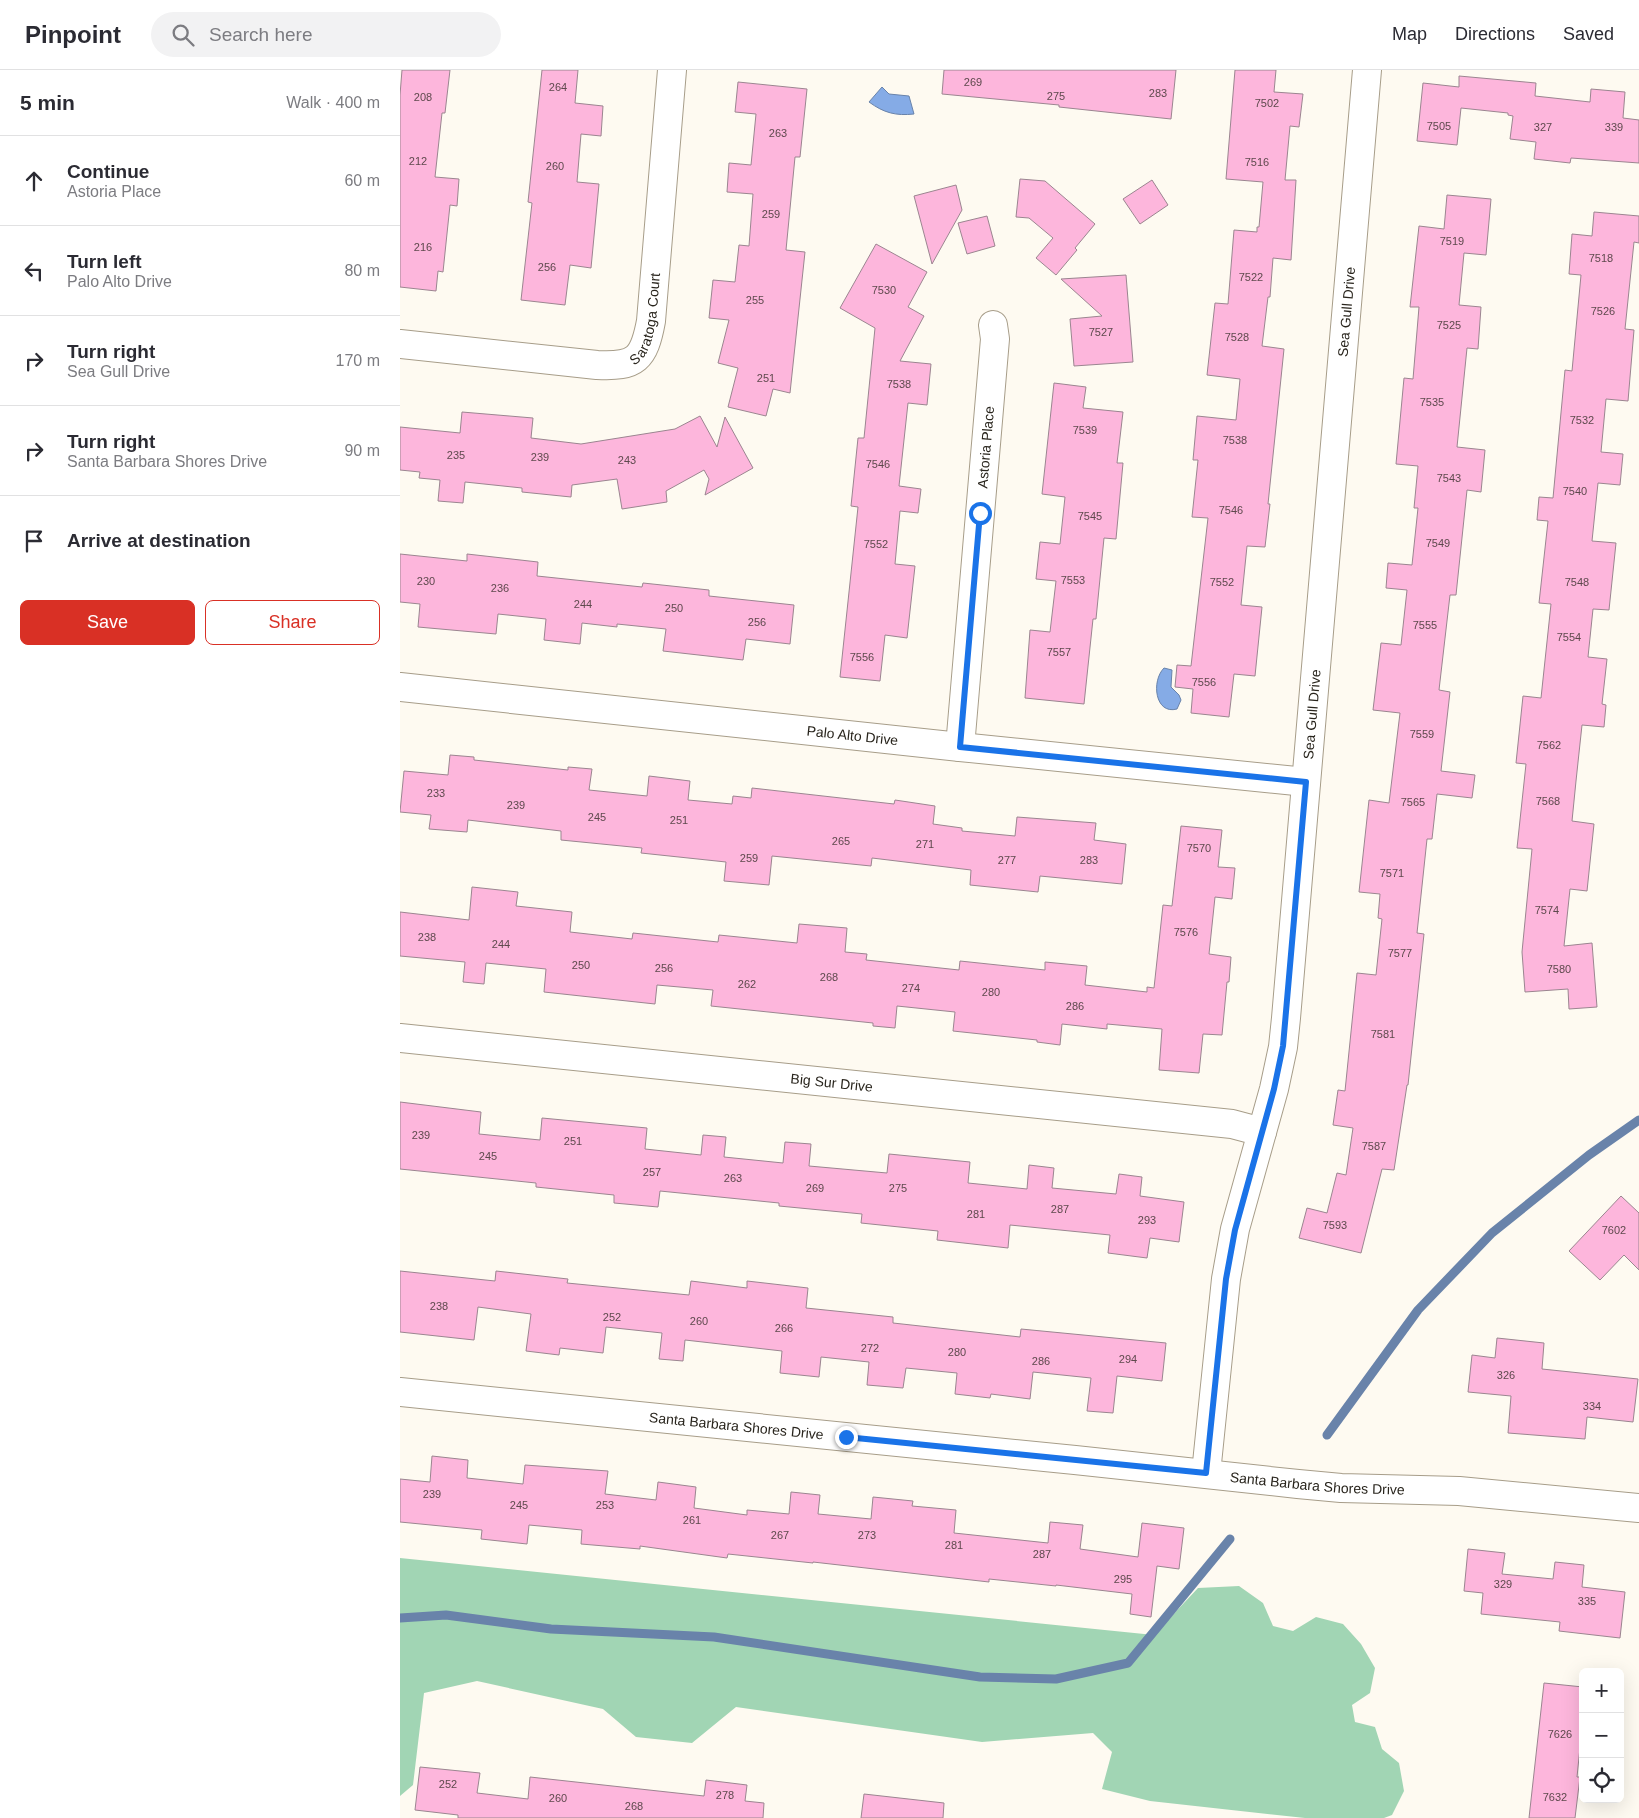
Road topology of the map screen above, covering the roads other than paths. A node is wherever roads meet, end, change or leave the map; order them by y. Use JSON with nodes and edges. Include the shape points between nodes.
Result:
{"nodes":[{"id":1,"x":672,"y":70,"type":"edge"},
{"id":2,"x":1367,"y":70,"type":"edge"},
{"id":3,"x":993,"y":325,"type":"dead end"},
{"id":4,"x":400,"y":344,"type":"edge"},
{"id":5,"x":400,"y":687,"type":"edge"},
{"id":6,"x":960,"y":747,"type":"junction"},
{"id":7,"x":1306,"y":782,"type":"junction"},
{"id":8,"x":400,"y":1038,"type":"edge"},
{"id":9,"x":1262,"y":1132,"type":"junction"},
{"id":10,"x":400,"y":1392,"type":"edge"},
{"id":11,"x":1206,"y":1473,"type":"junction"},
{"id":12,"x":1639,"y":1508,"type":"edge"}],
"edges":[{"from":1,"to":4,"type":"street","name":"Saratoga Court","via":[[651,321],[642,352],[634,361],[622,365],[597,365]]},
{"from":2,"to":7,"type":"street","name":"Sea Gull Drive"},
{"from":3,"to":6,"type":"street","name":"Astoria Place","via":[[994,348]]},
{"from":5,"to":6,"type":"street","name":"Palo Alto Drive"},
{"from":6,"to":7,"type":"street","name":"Palo Alto Drive"},
{"from":7,"to":9,"type":"street","name":"Sea Gull Drive","via":[[1283,1046]]},
{"from":8,"to":9,"type":"street","name":"Big Sur Drive","via":[[1232,1124]]},
{"from":9,"to":11,"type":"street","name":"Sea Gull Drive","via":[[1235,1230],[1226,1279]]},
{"from":10,"to":11,"type":"street","name":"Santa Barbara Shores Drive"},
{"from":11,"to":12,"type":"street","name":"Santa Barbara Shores Drive","via":[[1332,1487],[1459,1491]]}]}
